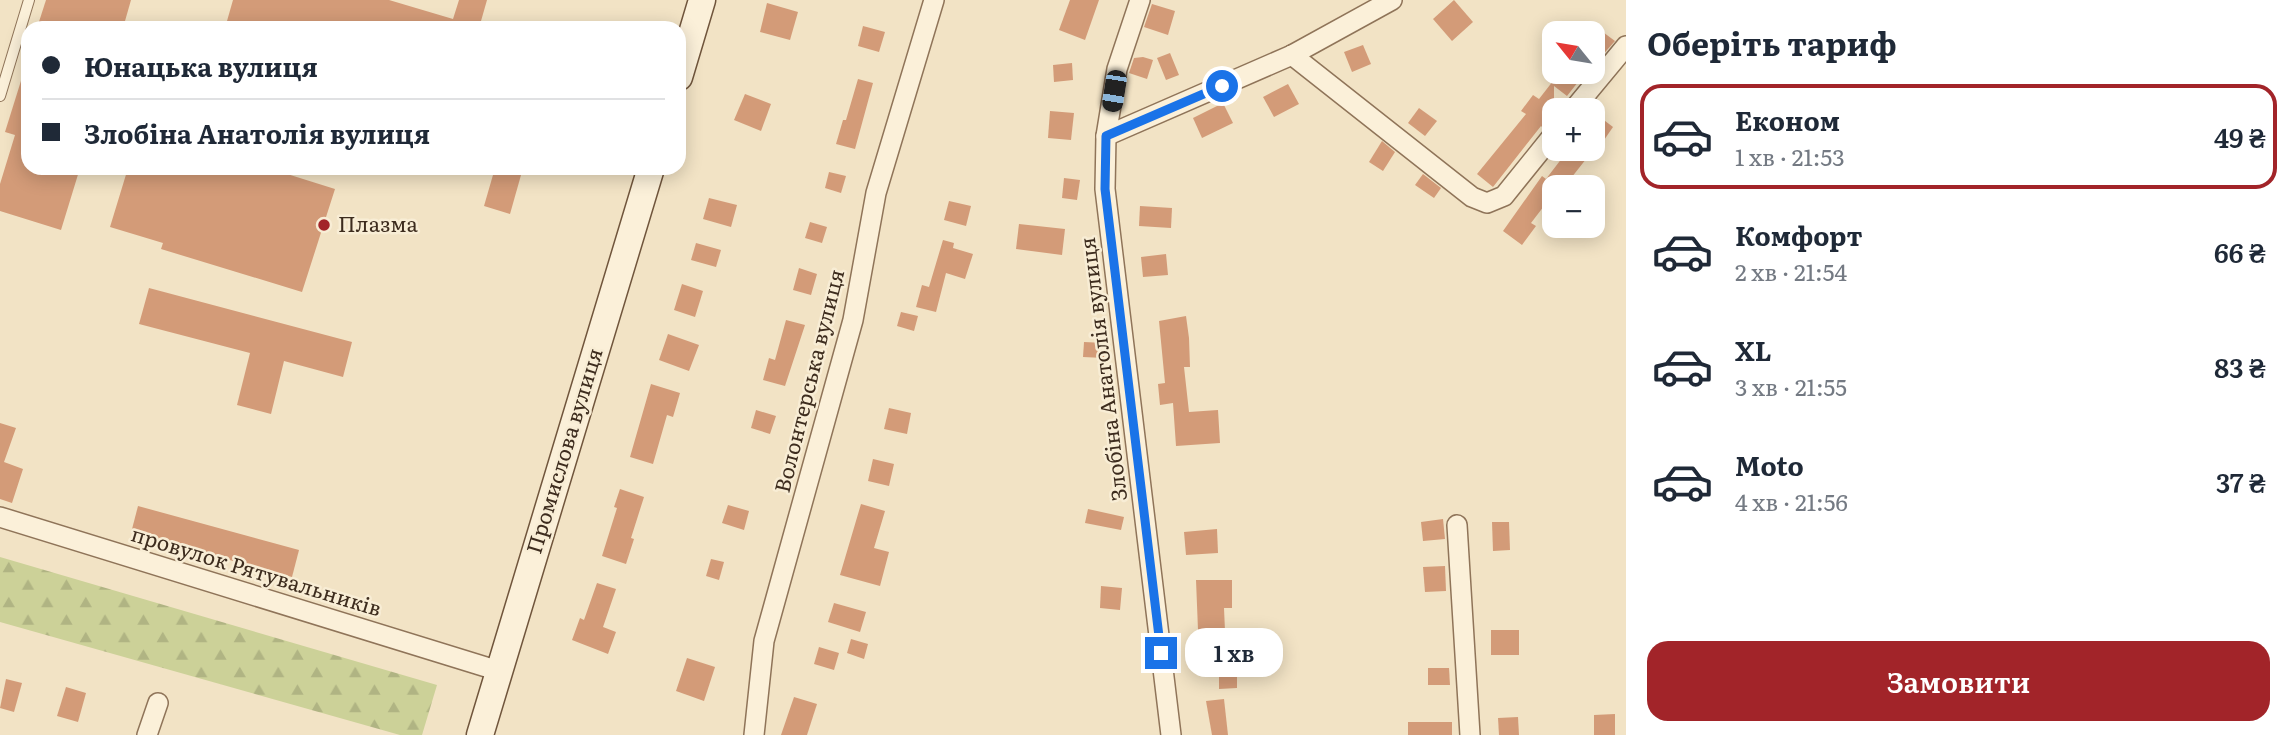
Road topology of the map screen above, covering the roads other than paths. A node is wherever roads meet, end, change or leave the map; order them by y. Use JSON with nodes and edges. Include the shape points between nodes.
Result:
{"nodes":[{"id":1,"x":29,"y":0,"type":"edge"},
{"id":2,"x":702,"y":0,"type":"edge"},
{"id":3,"x":933,"y":0,"type":"edge"},
{"id":4,"x":1140,"y":0,"type":"edge"},
{"id":5,"x":1392,"y":0,"type":"edge"},
{"id":6,"x":23,"y":21,"type":"edge"},
{"id":7,"x":21,"y":26,"type":"edge"},
{"id":8,"x":1626,"y":46,"type":"edge"},
{"id":9,"x":686,"y":54,"type":"edge"},
{"id":10,"x":1292,"y":55,"type":"junction"},
{"id":11,"x":0,"y":96,"type":"edge"},
{"id":12,"x":1583,"y":98,"type":"edge"},
{"id":13,"x":1106,"y":136,"type":"junction"},
{"id":14,"x":1542,"y":149,"type":"edge"},
{"id":15,"x":649,"y":175,"type":"edge"},
{"id":16,"x":0,"y":517,"type":"edge"},
{"id":17,"x":1457,"y":525,"type":"dead end"},
{"id":18,"x":499,"y":671,"type":"junction"},
{"id":19,"x":158,"y":703,"type":"dead end"},
{"id":20,"x":147,"y":735,"type":"edge"},
{"id":21,"x":480,"y":735,"type":"edge"},
{"id":22,"x":754,"y":735,"type":"edge"},
{"id":23,"x":1171,"y":735,"type":"edge"},
{"id":24,"x":1471,"y":735,"type":"edge"}],
"edges":[{"from":1,"to":6,"type":"lane"},
{"from":2,"to":9,"type":"street"},
{"from":3,"to":22,"type":"street","name":"Волонтерська вулиця","via":[[876,193],[853,320],[764,642]]},
{"from":4,"to":13,"type":"street","name":"Злобіна Анатолія вулиця","via":[[1117,69]]},
{"from":5,"to":10,"type":"street"},
{"from":7,"to":11,"type":"lane"},
{"from":8,"to":12,"type":"street"},
{"from":10,"to":13,"type":"street"},
{"from":10,"to":14,"type":"street","via":[[1472,197],[1487,203],[1504,196]]},
{"from":13,"to":23,"type":"street","name":"Злобіна Анатолія вулиця","via":[[1105,189]]},
{"from":15,"to":18,"type":"street","name":"Промислова вулиця"},
{"from":16,"to":18,"type":"street","name":"провулок Рятувальників"},
{"from":17,"to":24,"type":"street"},
{"from":18,"to":21,"type":"street","name":"Промислова вулиця"},
{"from":19,"to":20,"type":"street"}]}
